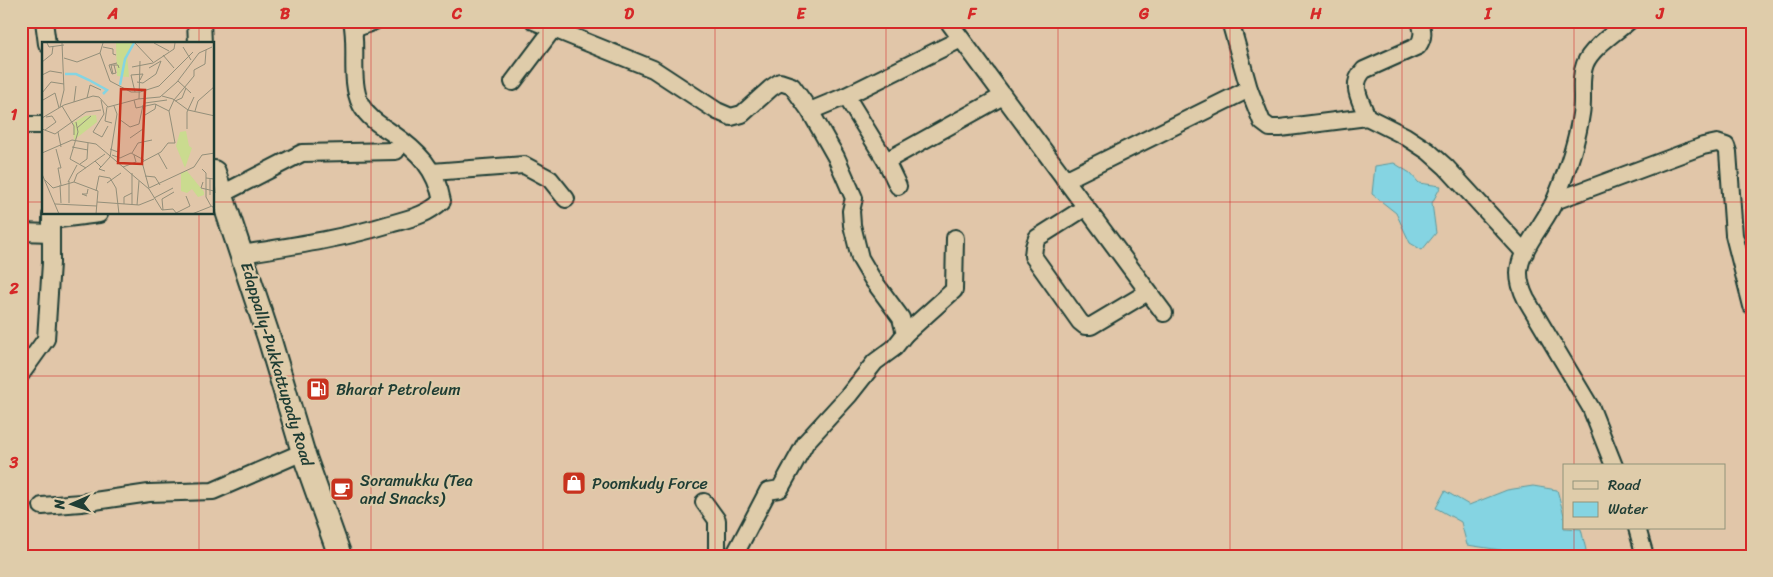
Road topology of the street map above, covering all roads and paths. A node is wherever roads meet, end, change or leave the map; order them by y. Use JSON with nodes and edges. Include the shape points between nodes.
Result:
{"nodes":[{"id":1,"x":44,"y":21,"type":"edge"},
{"id":2,"x":199,"y":21,"type":"edge"},
{"id":3,"x":375,"y":21,"type":"edge"},
{"id":4,"x":534,"y":21,"type":"edge"},
{"id":5,"x":948,"y":21,"type":"edge"},
{"id":6,"x":1230,"y":21,"type":"edge"},
{"id":7,"x":1420,"y":21,"type":"edge"},
{"id":8,"x":1629,"y":21,"type":"edge"},
{"id":9,"x":353,"y":25,"type":"edge"},
{"id":10,"x":553,"y":29,"type":"junction"},
{"id":11,"x":961,"y":39,"type":"junction"},
{"id":12,"x":47,"y":42,"type":"edge"},
{"id":13,"x":200,"y":42,"type":"edge"},
{"id":14,"x":513,"y":82,"type":"dead end"},
{"id":15,"x":1249,"y":89,"type":"junction"},
{"id":16,"x":846,"y":96,"type":"junction"},
{"id":17,"x":1003,"y":96,"type":"junction"},
{"id":18,"x":810,"y":111,"type":"junction"},
{"id":19,"x":1367,"y":118,"type":"junction"},
{"id":20,"x":21,"y":125,"type":"edge"},
{"id":21,"x":42,"y":125,"type":"edge"},
{"id":22,"x":396,"y":151,"type":"dead end"},
{"id":23,"x":886,"y":161,"type":"junction"},
{"id":24,"x":432,"y":172,"type":"junction"},
{"id":25,"x":215,"y":175,"type":"edge"},
{"id":26,"x":1065,"y":180,"type":"junction"},
{"id":27,"x":898,"y":186,"type":"dead end"},
{"id":28,"x":222,"y":194,"type":"junction"},
{"id":29,"x":566,"y":199,"type":"dead end"},
{"id":30,"x":1555,"y":201,"type":"junction"},
{"id":31,"x":1086,"y":207,"type":"junction"},
{"id":32,"x":93,"y":215,"type":"edge"},
{"id":33,"x":51,"y":222,"type":"edge"},
{"id":34,"x":21,"y":232,"type":"edge"},
{"id":35,"x":955,"y":238,"type":"dead end"},
{"id":36,"x":1525,"y":253,"type":"junction"},
{"id":37,"x":242,"y":254,"type":"junction"},
{"id":38,"x":1148,"y":292,"type":"junction"},
{"id":39,"x":1752,"y":306,"type":"edge"},
{"id":40,"x":1164,"y":312,"type":"dead end"},
{"id":41,"x":905,"y":334,"type":"junction"},
{"id":42,"x":21,"y":374,"type":"edge"},
{"id":43,"x":303,"y":452,"type":"junction"},
{"id":44,"x":1613,"y":464,"type":"edge"},
{"id":45,"x":704,"y":502,"type":"dead end"},
{"id":46,"x":42,"y":506,"type":"dead end"},
{"id":47,"x":1638,"y":530,"type":"edge"},
{"id":48,"x":340,"y":556,"type":"edge"},
{"id":49,"x":717,"y":556,"type":"edge"},
{"id":50,"x":734,"y":556,"type":"edge"},
{"id":51,"x":1646,"y":556,"type":"edge"}],
"edges":[{"from":1,"to":12,"type":"street"},
{"from":2,"to":13,"type":"main road"},
{"from":3,"to":9,"type":"street"},
{"from":4,"to":10,"type":"street"},
{"from":5,"to":11,"type":"street"},
{"from":6,"to":15,"type":"street"},
{"from":7,"to":19,"type":"street","via":[[1424,31],[1418,46],[1359,74],[1357,90]]},
{"from":8,"to":30,"type":"street","via":[[1592,53],[1585,64],[1582,112],[1575,147]]},
{"from":9,"to":24,"type":"street","via":[[356,87],[361,104],[370,118],[404,142],[428,164]]},
{"from":10,"to":14,"type":"street"},
{"from":10,"to":18,"type":"street","via":[[652,69],[731,117],[742,114],[780,82],[792,86]]},
{"from":11,"to":16,"type":"street"},
{"from":11,"to":17,"type":"street"},
{"from":15,"to":19,"type":"street","via":[[1262,122],[1270,128]]},
{"from":15,"to":26,"type":"street"},
{"from":16,"to":18,"type":"street"},
{"from":16,"to":23,"type":"street"},
{"from":17,"to":23,"type":"street"},
{"from":17,"to":26,"type":"street"},
{"from":18,"to":41,"type":"street","via":[[854,198],[852,225],[860,258],[900,318]]},
{"from":19,"to":36,"type":"street","via":[[1428,150]]},
{"from":20,"to":21,"type":"street"},
{"from":22,"to":28,"type":"street","via":[[302,153]]},
{"from":23,"to":27,"type":"street"},
{"from":24,"to":29,"type":"street","via":[[524,165],[550,179]]},
{"from":24,"to":37,"type":"street","via":[[439,185],[442,202],[430,211],[354,235]]},
{"from":25,"to":28,"type":"main road","name":"Edappally-Pukkattupady Road"},
{"from":26,"to":31,"type":"street"},
{"from":28,"to":37,"type":"main road","name":"Edappally-Pukkattupady Road"},
{"from":30,"to":36,"type":"street"},
{"from":30,"to":39,"type":"street","via":[[1703,146],[1718,143],[1726,146],[1734,236]]},
{"from":31,"to":38,"type":"street"},
{"from":31,"to":38,"type":"street","via":[[1038,238],[1033,256],[1080,322],[1091,326]]},
{"from":32,"to":33,"type":"street"},
{"from":33,"to":34,"type":"street"},
{"from":33,"to":42,"type":"street","via":[[46,339]]},
{"from":35,"to":41,"type":"street","via":[[954,290]]},
{"from":36,"to":44,"type":"street","via":[[1519,272],[1526,300],[1591,408]]},
{"from":37,"to":43,"type":"main road","name":"Edappally-Pukkattupady Road"},
{"from":38,"to":40,"type":"street"},
{"from":41,"to":50,"type":"street","via":[[894,348],[875,362],[806,442],[780,488],[768,491]]},
{"from":43,"to":46,"type":"street","via":[[213,491],[149,493]]},
{"from":43,"to":48,"type":"main road","name":"Edappally-Pukkattupady Road"},
{"from":45,"to":49,"type":"street","via":[[717,520]]},
{"from":47,"to":51,"type":"street"}]}
